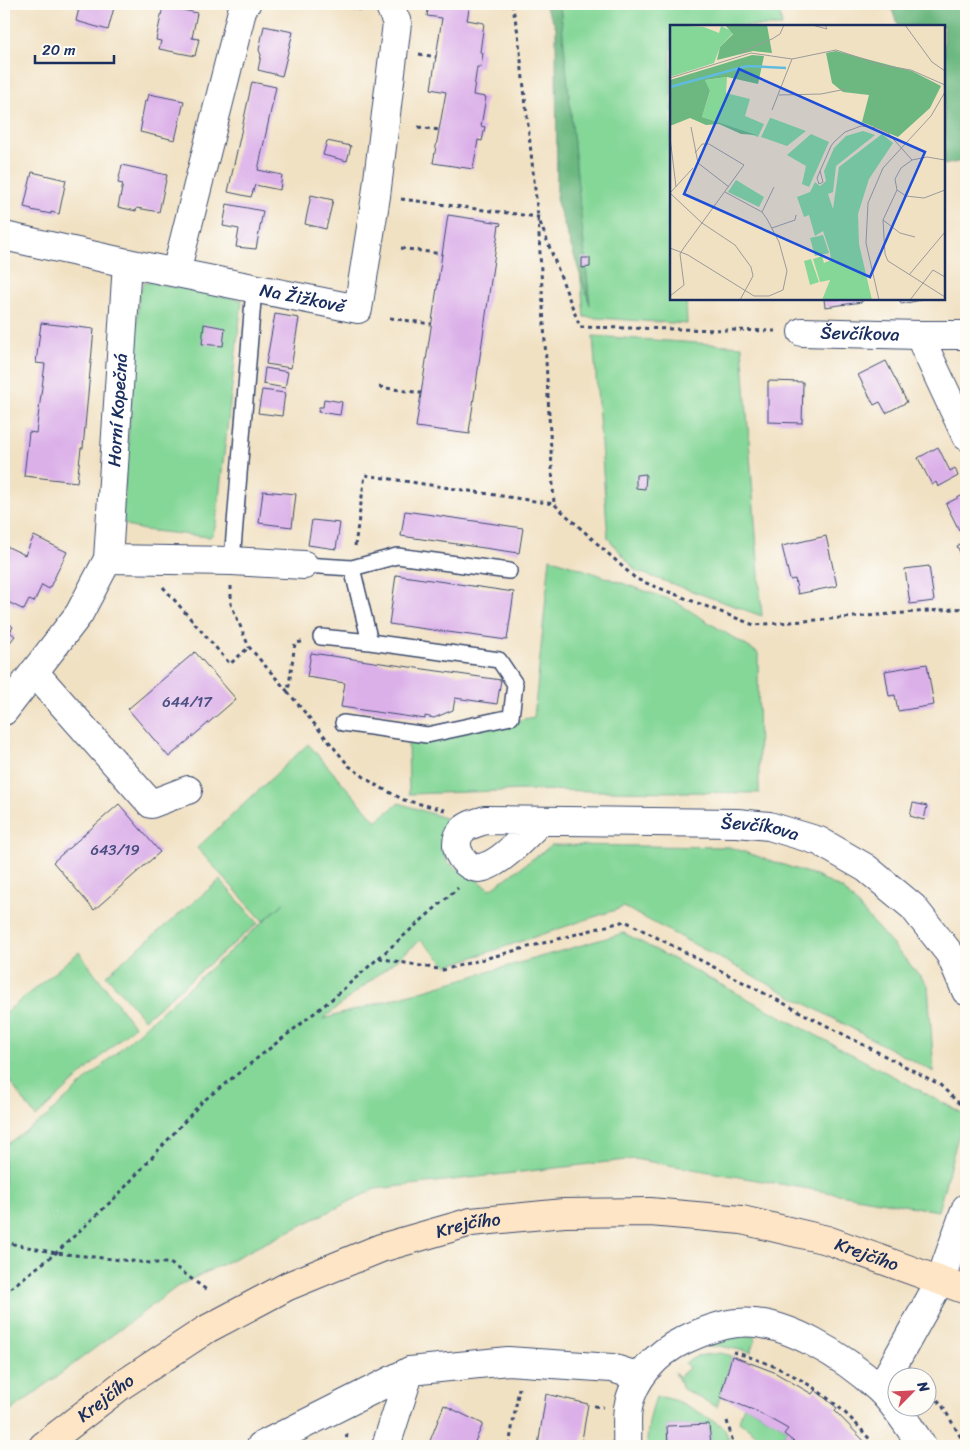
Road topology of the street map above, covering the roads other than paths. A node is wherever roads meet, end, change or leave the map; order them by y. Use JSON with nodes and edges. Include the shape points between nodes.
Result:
{"nodes":[{"id":1,"x":246,"y":4,"type":"edge"},
{"id":2,"x":389,"y":4,"type":"edge"},
{"id":3,"x":4,"y":236,"type":"edge"},
{"id":4,"x":127,"y":263,"type":"junction"},
{"id":5,"x":176,"y":272,"type":"junction"},
{"id":6,"x":254,"y":288,"type":"junction"},
{"id":7,"x":802,"y":332,"type":"road end"},
{"id":8,"x":918,"y":335,"type":"junction"},
{"id":9,"x":966,"y":335,"type":"edge"},
{"id":10,"x":966,"y":436,"type":"edge"},
{"id":11,"x":108,"y":559,"type":"junction"},
{"id":12,"x":232,"y":562,"type":"junction"},
{"id":13,"x":304,"y":565,"type":"joint"},
{"id":14,"x":352,"y":568,"type":"junction"},
{"id":15,"x":509,"y":572,"type":"dead end"},
{"id":16,"x":320,"y":637,"type":"dead end"},
{"id":17,"x":370,"y":642,"type":"junction"},
{"id":18,"x":34,"y":672,"type":"junction"},
{"id":19,"x":4,"y":711,"type":"edge"},
{"id":20,"x":343,"y":723,"type":"dead end"},
{"id":21,"x":188,"y":790,"type":"dead end"},
{"id":22,"x":540,"y":821,"type":"junction"},
{"id":23,"x":966,"y":991,"type":"edge"},
{"id":24,"x":966,"y":1208,"type":"edge"},
{"id":25,"x":940,"y":1281,"type":"junction"},
{"id":26,"x":966,"y":1290,"type":"edge"},
{"id":27,"x":410,"y":1371,"type":"junction"},
{"id":28,"x":640,"y":1377,"type":"junction"},
{"id":29,"x":880,"y":1389,"type":"junction"},
{"id":30,"x":43,"y":1446,"type":"edge"},
{"id":31,"x":261,"y":1446,"type":"edge"},
{"id":32,"x":386,"y":1446,"type":"edge"},
{"id":33,"x":627,"y":1446,"type":"edge"},
{"id":34,"x":922,"y":1446,"type":"edge"}],
"edges":[{"from":1,"to":5,"type":"street"},
{"from":2,"to":6,"type":"street","name":"Na Žižkově","via":[[397,23],[376,196],[358,309]]},
{"from":3,"to":4,"type":"street","name":"Na Žižkově"},
{"from":4,"to":5,"type":"street","name":"Na Žižkově"},
{"from":4,"to":11,"type":"street","name":"Horní Kopečná"},
{"from":5,"to":6,"type":"street","name":"Na Žižkově"},
{"from":6,"to":12,"type":"lane"},
{"from":7,"to":8,"type":"street","name":"Ševčíkova"},
{"from":8,"to":9,"type":"street","name":"Ševčíkova"},
{"from":8,"to":10,"type":"street","name":"Ševčíkova"},
{"from":11,"to":12,"type":"street"},
{"from":11,"to":18,"type":"street","name":"Horní Kopečná","via":[[79,614]]},
{"from":12,"to":13,"type":"street"},
{"from":13,"to":14,"type":"lane"},
{"from":14,"to":15,"type":"lane","via":[[397,556]]},
{"from":14,"to":17,"type":"lane"},
{"from":16,"to":17,"type":"lane"},
{"from":17,"to":20,"type":"lane","via":[[499,660],[515,684],[511,717],[427,735]]},
{"from":18,"to":19,"type":"street","name":"Horní Kopečná"},
{"from":18,"to":21,"type":"street","via":[[151,804]]},
{"from":22,"to":22,"type":"street","name":"Ševčíkova","via":[[485,820],[461,831],[457,848],[464,861],[472,867],[481,868],[494,863]]},
{"from":22,"to":23,"type":"street","name":"Ševčíkova","via":[[737,823],[769,826],[819,841],[866,868],[913,907],[950,954]]},
{"from":24,"to":25,"type":"street"},
{"from":25,"to":26,"type":"street","name":"Krejčího"},
{"from":25,"to":29,"type":"street"},
{"from":25,"to":30,"type":"street","name":"Krejčího","via":[[827,1240],[742,1220],[640,1212],[564,1212],[470,1222],[380,1248],[288,1286],[207,1329],[122,1385]]},
{"from":27,"to":28,"type":"street","via":[[508,1361],[612,1368]]},
{"from":27,"to":31,"type":"street"},
{"from":27,"to":32,"type":"street"},
{"from":28,"to":29,"type":"street","via":[[674,1344],[708,1329],[739,1322],[764,1324],[796,1334],[829,1350]]},
{"from":28,"to":33,"type":"street","via":[[628,1408]]},
{"from":29,"to":34,"type":"street"}]}
